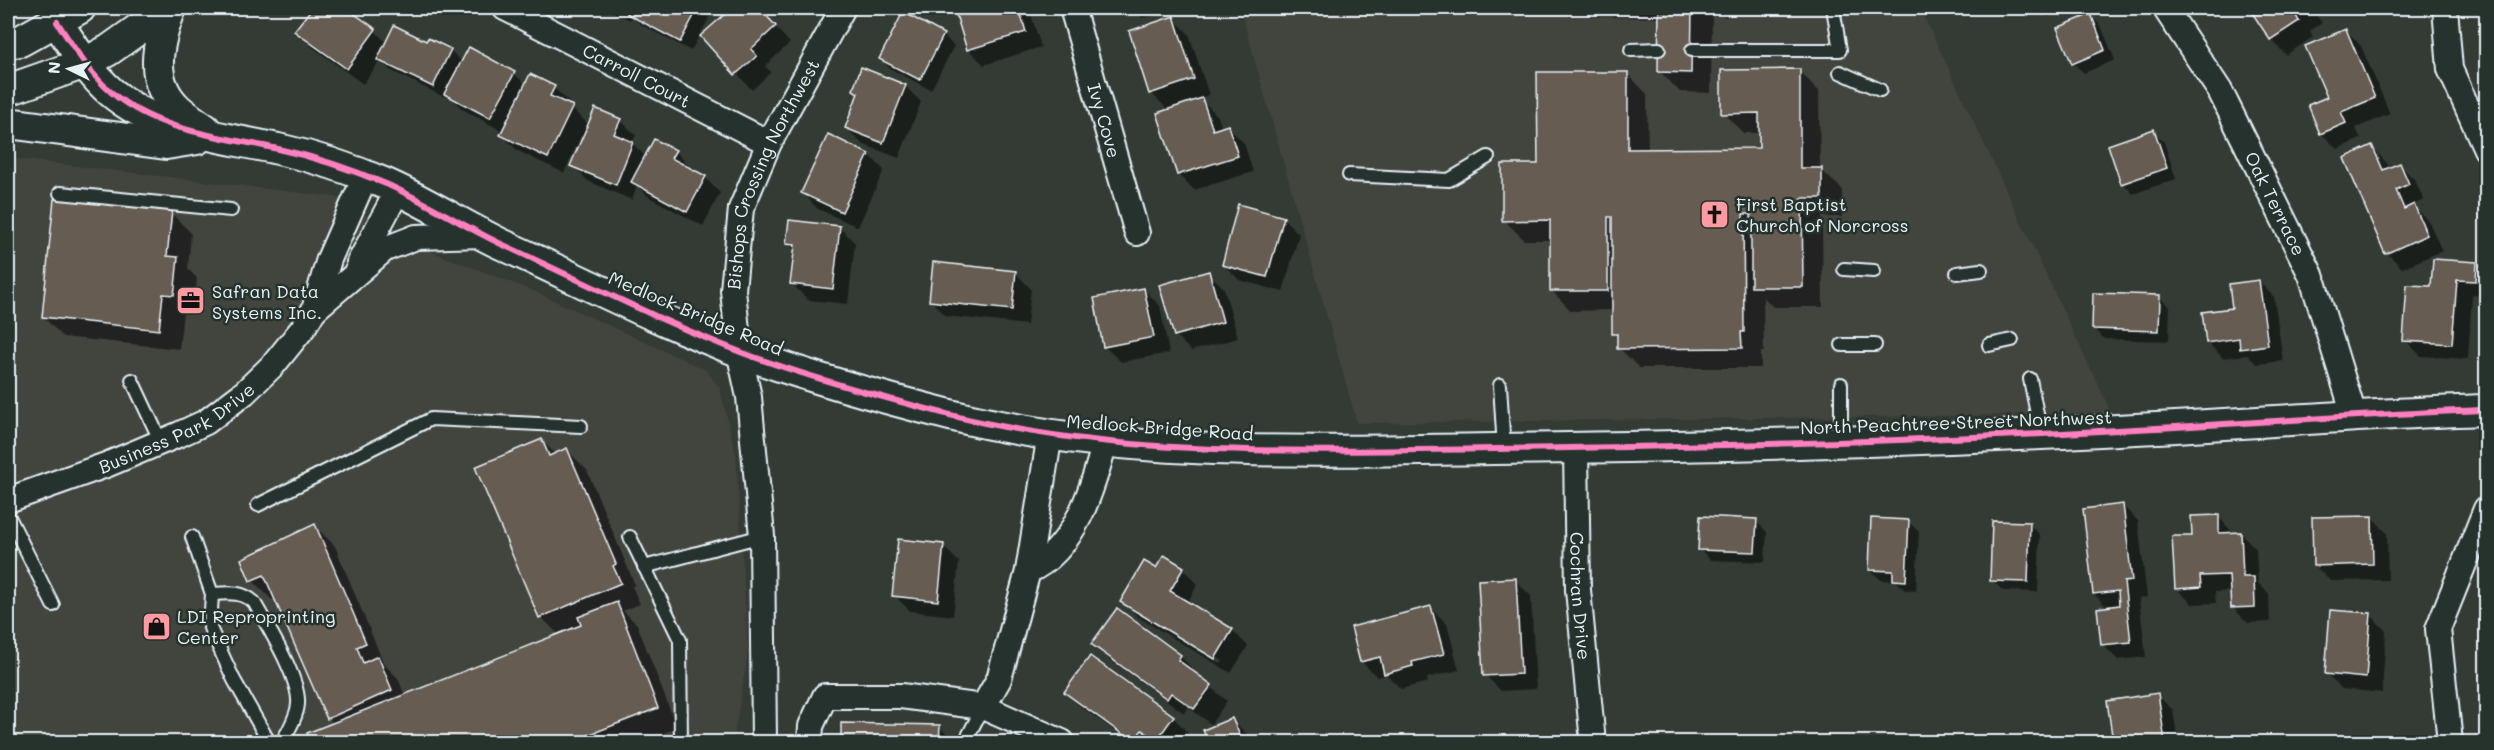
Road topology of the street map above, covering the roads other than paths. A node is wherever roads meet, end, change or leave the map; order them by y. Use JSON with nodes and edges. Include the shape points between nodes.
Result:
{"nodes":[{"id":1,"x":170,"y":8,"type":"edge"},
{"id":2,"x":505,"y":8,"type":"edge"},
{"id":3,"x":843,"y":8,"type":"edge"},
{"id":4,"x":1072,"y":8,"type":"edge"},
{"id":5,"x":1833,"y":8,"type":"edge"},
{"id":6,"x":2165,"y":8,"type":"edge"},
{"id":7,"x":2445,"y":8,"type":"edge"},
{"id":8,"x":68,"y":15,"type":"edge"},
{"id":9,"x":8,"y":44,"type":"edge"},
{"id":10,"x":1659,"y":49,"type":"dead end"},
{"id":11,"x":1631,"y":50,"type":"dead end"},
{"id":12,"x":1692,"y":50,"type":"dead end"},
{"id":13,"x":85,"y":63,"type":"junction"},
{"id":14,"x":1840,"y":72,"type":"dead end"},
{"id":15,"x":8,"y":90,"type":"edge"},
{"id":16,"x":1880,"y":90,"type":"dead end"},
{"id":17,"x":8,"y":123,"type":"edge"},
{"id":18,"x":214,"y":136,"type":"junction"},
{"id":19,"x":769,"y":143,"type":"junction"},
{"id":20,"x":2487,"y":149,"type":"edge"},
{"id":21,"x":1488,"y":157,"type":"dead end"},
{"id":22,"x":366,"y":175,"type":"junction"},
{"id":23,"x":1349,"y":175,"type":"dead end"},
{"id":24,"x":398,"y":189,"type":"junction"},
{"id":25,"x":60,"y":193,"type":"dead end"},
{"id":26,"x":231,"y":210,"type":"dead end"},
{"id":27,"x":1137,"y":232,"type":"dead end"},
{"id":28,"x":483,"y":235,"type":"junction"},
{"id":29,"x":1844,"y":268,"type":"dead end"},
{"id":30,"x":1982,"y":270,"type":"dead end"},
{"id":31,"x":1874,"y":271,"type":"dead end"},
{"id":32,"x":354,"y":273,"type":"junction"},
{"id":33,"x":1957,"y":273,"type":"dead end"},
{"id":34,"x":314,"y":310,"type":"junction"},
{"id":35,"x":2012,"y":340,"type":"dead end"},
{"id":36,"x":1842,"y":345,"type":"dead end"},
{"id":37,"x":1875,"y":345,"type":"dead end"},
{"id":38,"x":1989,"y":345,"type":"dead end"},
{"id":39,"x":739,"y":351,"type":"junction"},
{"id":40,"x":2030,"y":379,"type":"dead end"},
{"id":41,"x":132,"y":380,"type":"dead end"},
{"id":42,"x":1841,"y":384,"type":"dead end"},
{"id":43,"x":1500,"y":385,"type":"dead end"},
{"id":44,"x":2487,"y":410,"type":"edge"},
{"id":45,"x":2354,"y":415,"type":"junction"},
{"id":46,"x":581,"y":426,"type":"dead end"},
{"id":47,"x":1050,"y":434,"type":"junction"},
{"id":48,"x":2041,"y":434,"type":"junction"},
{"id":49,"x":161,"y":442,"type":"junction"},
{"id":50,"x":1106,"y":442,"type":"junction"},
{"id":51,"x":1841,"y":442,"type":"junction"},
{"id":52,"x":1504,"y":449,"type":"junction"},
{"id":53,"x":1576,"y":449,"type":"junction"},
{"id":54,"x":1426,"y":450,"type":"joint"},
{"id":55,"x":8,"y":500,"type":"edge"},
{"id":56,"x":258,"y":505,"type":"dead end"},
{"id":57,"x":2487,"y":509,"type":"edge"},
{"id":58,"x":8,"y":515,"type":"edge"},
{"id":59,"x":762,"y":536,"type":"junction"},
{"id":60,"x":192,"y":537,"type":"dead end"},
{"id":61,"x":630,"y":537,"type":"dead end"},
{"id":62,"x":644,"y":567,"type":"junction"},
{"id":63,"x":1028,"y":571,"type":"junction"},
{"id":64,"x":212,"y":594,"type":"junction"},
{"id":65,"x":53,"y":605,"type":"dead end"},
{"id":66,"x":982,"y":706,"type":"junction"},
{"id":67,"x":269,"y":742,"type":"edge"},
{"id":68,"x":282,"y":742,"type":"edge"},
{"id":69,"x":681,"y":742,"type":"edge"},
{"id":70,"x":764,"y":742,"type":"edge"},
{"id":71,"x":810,"y":742,"type":"edge"},
{"id":72,"x":968,"y":742,"type":"edge"},
{"id":73,"x":1062,"y":742,"type":"edge"},
{"id":74,"x":1593,"y":742,"type":"edge"},
{"id":75,"x":2451,"y":742,"type":"edge"}],
"edges":[{"from":1,"to":13,"type":"street"},
{"from":1,"to":18,"type":"street","via":[[157,57],[162,86],[176,108]]},
{"from":2,"to":19,"type":"street","name":"Carroll Court"},
{"from":3,"to":19,"type":"street","name":"Bishops Crossing Northwest"},
{"from":4,"to":27,"type":"street","name":"Ivy Cove"},
{"from":5,"to":12,"type":"lane","via":[[1840,51]]},
{"from":6,"to":45,"type":"street","name":"Oak Terrace","via":[[2220,91],[2311,275]]},
{"from":7,"to":20,"type":"street","via":[[2450,69]]},
{"from":8,"to":9,"type":"street"},
{"from":8,"to":13,"type":"street","name":"Medlock Bridge Road"},
{"from":10,"to":11,"type":"lane"},
{"from":13,"to":15,"type":"street"},
{"from":13,"to":18,"type":"street","name":"Medlock Bridge Road","via":[[111,92],[152,119]]},
{"from":14,"to":16,"type":"lane"},
{"from":17,"to":18,"type":"street","via":[[166,144]]},
{"from":18,"to":22,"type":"street","name":"Medlock Bridge Road","via":[[320,159]]},
{"from":19,"to":39,"type":"street","name":"Bishops Crossing Northwest","via":[[741,209],[733,290]]},
{"from":21,"to":23,"type":"lane","via":[[1449,180]]},
{"from":22,"to":24,"type":"street","name":"Medlock Bridge Road"},
{"from":22,"to":34,"type":"street","name":"Business Park Drive","via":[[329,259]]},
{"from":24,"to":28,"type":"street","name":"Medlock Bridge Road"},
{"from":24,"to":32,"type":"street","name":"Business Park Drive"},
{"from":25,"to":26,"type":"lane"},
{"from":28,"to":32,"type":"street","name":"Business Park Drive","via":[[416,237],[385,249]]},
{"from":28,"to":39,"type":"street","name":"Medlock Bridge Road"},
{"from":29,"to":31,"type":"lane"},
{"from":30,"to":33,"type":"lane"},
{"from":32,"to":34,"type":"street","name":"Business Park Drive"},
{"from":34,"to":49,"type":"street","name":"Business Park Drive","via":[[274,364],[244,393],[206,422]]},
{"from":35,"to":38,"type":"lane"},
{"from":36,"to":37,"type":"lane"},
{"from":39,"to":47,"type":"street","name":"Medlock Bridge Road","via":[[834,383],[956,416]]},
{"from":39,"to":59,"type":"street","name":"Bishops Crossing Northwest","via":[[749,397]]},
{"from":40,"to":48,"type":"lane"},
{"from":41,"to":49,"type":"lane"},
{"from":42,"to":51,"type":"lane"},
{"from":43,"to":52,"type":"lane"},
{"from":44,"to":45,"type":"street","name":"North Peachtree Street Northwest"},
{"from":45,"to":48,"type":"street","name":"North Peachtree Street Northwest"},
{"from":46,"to":56,"type":"lane","via":[[431,419]]},
{"from":47,"to":50,"type":"street","name":"Medlock Bridge Road"},
{"from":47,"to":63,"type":"street"},
{"from":48,"to":51,"type":"street","name":"North Peachtree Street Northwest"},
{"from":49,"to":55,"type":"street","name":"Business Park Drive"},
{"from":50,"to":54,"type":"street","name":"Medlock Bridge Road","via":[[1275,450]]},
{"from":50,"to":63,"type":"street","via":[[1083,508],[1065,539],[1043,564]]},
{"from":51,"to":53,"type":"street","name":"North Peachtree Street Northwest"},
{"from":52,"to":53,"type":"street","name":"North Peachtree Street Northwest"},
{"from":52,"to":54,"type":"street","name":"North Peachtree Street Northwest"},
{"from":53,"to":74,"type":"street","name":"Cochran Drive","via":[[1578,590]]},
{"from":57,"to":75,"type":"street","via":[[2438,629]]},
{"from":58,"to":65,"type":"lane"},
{"from":59,"to":62,"type":"lane"},
{"from":59,"to":70,"type":"street","name":"Bishops Crossing Northwest"},
{"from":60,"to":64,"type":"lane"},
{"from":61,"to":62,"type":"lane"},
{"from":62,"to":69,"type":"lane","via":[[680,640]]},
{"from":63,"to":66,"type":"street","via":[[999,678]]},
{"from":64,"to":67,"type":"lane","via":[[210,628]]},
{"from":64,"to":68,"type":"lane","via":[[234,592],[254,602],[290,670],[298,704]]},
{"from":66,"to":71,"type":"street","via":[[901,696],[825,696],[811,726]]},
{"from":66,"to":72,"type":"lane"},
{"from":66,"to":73,"type":"street"}]}
